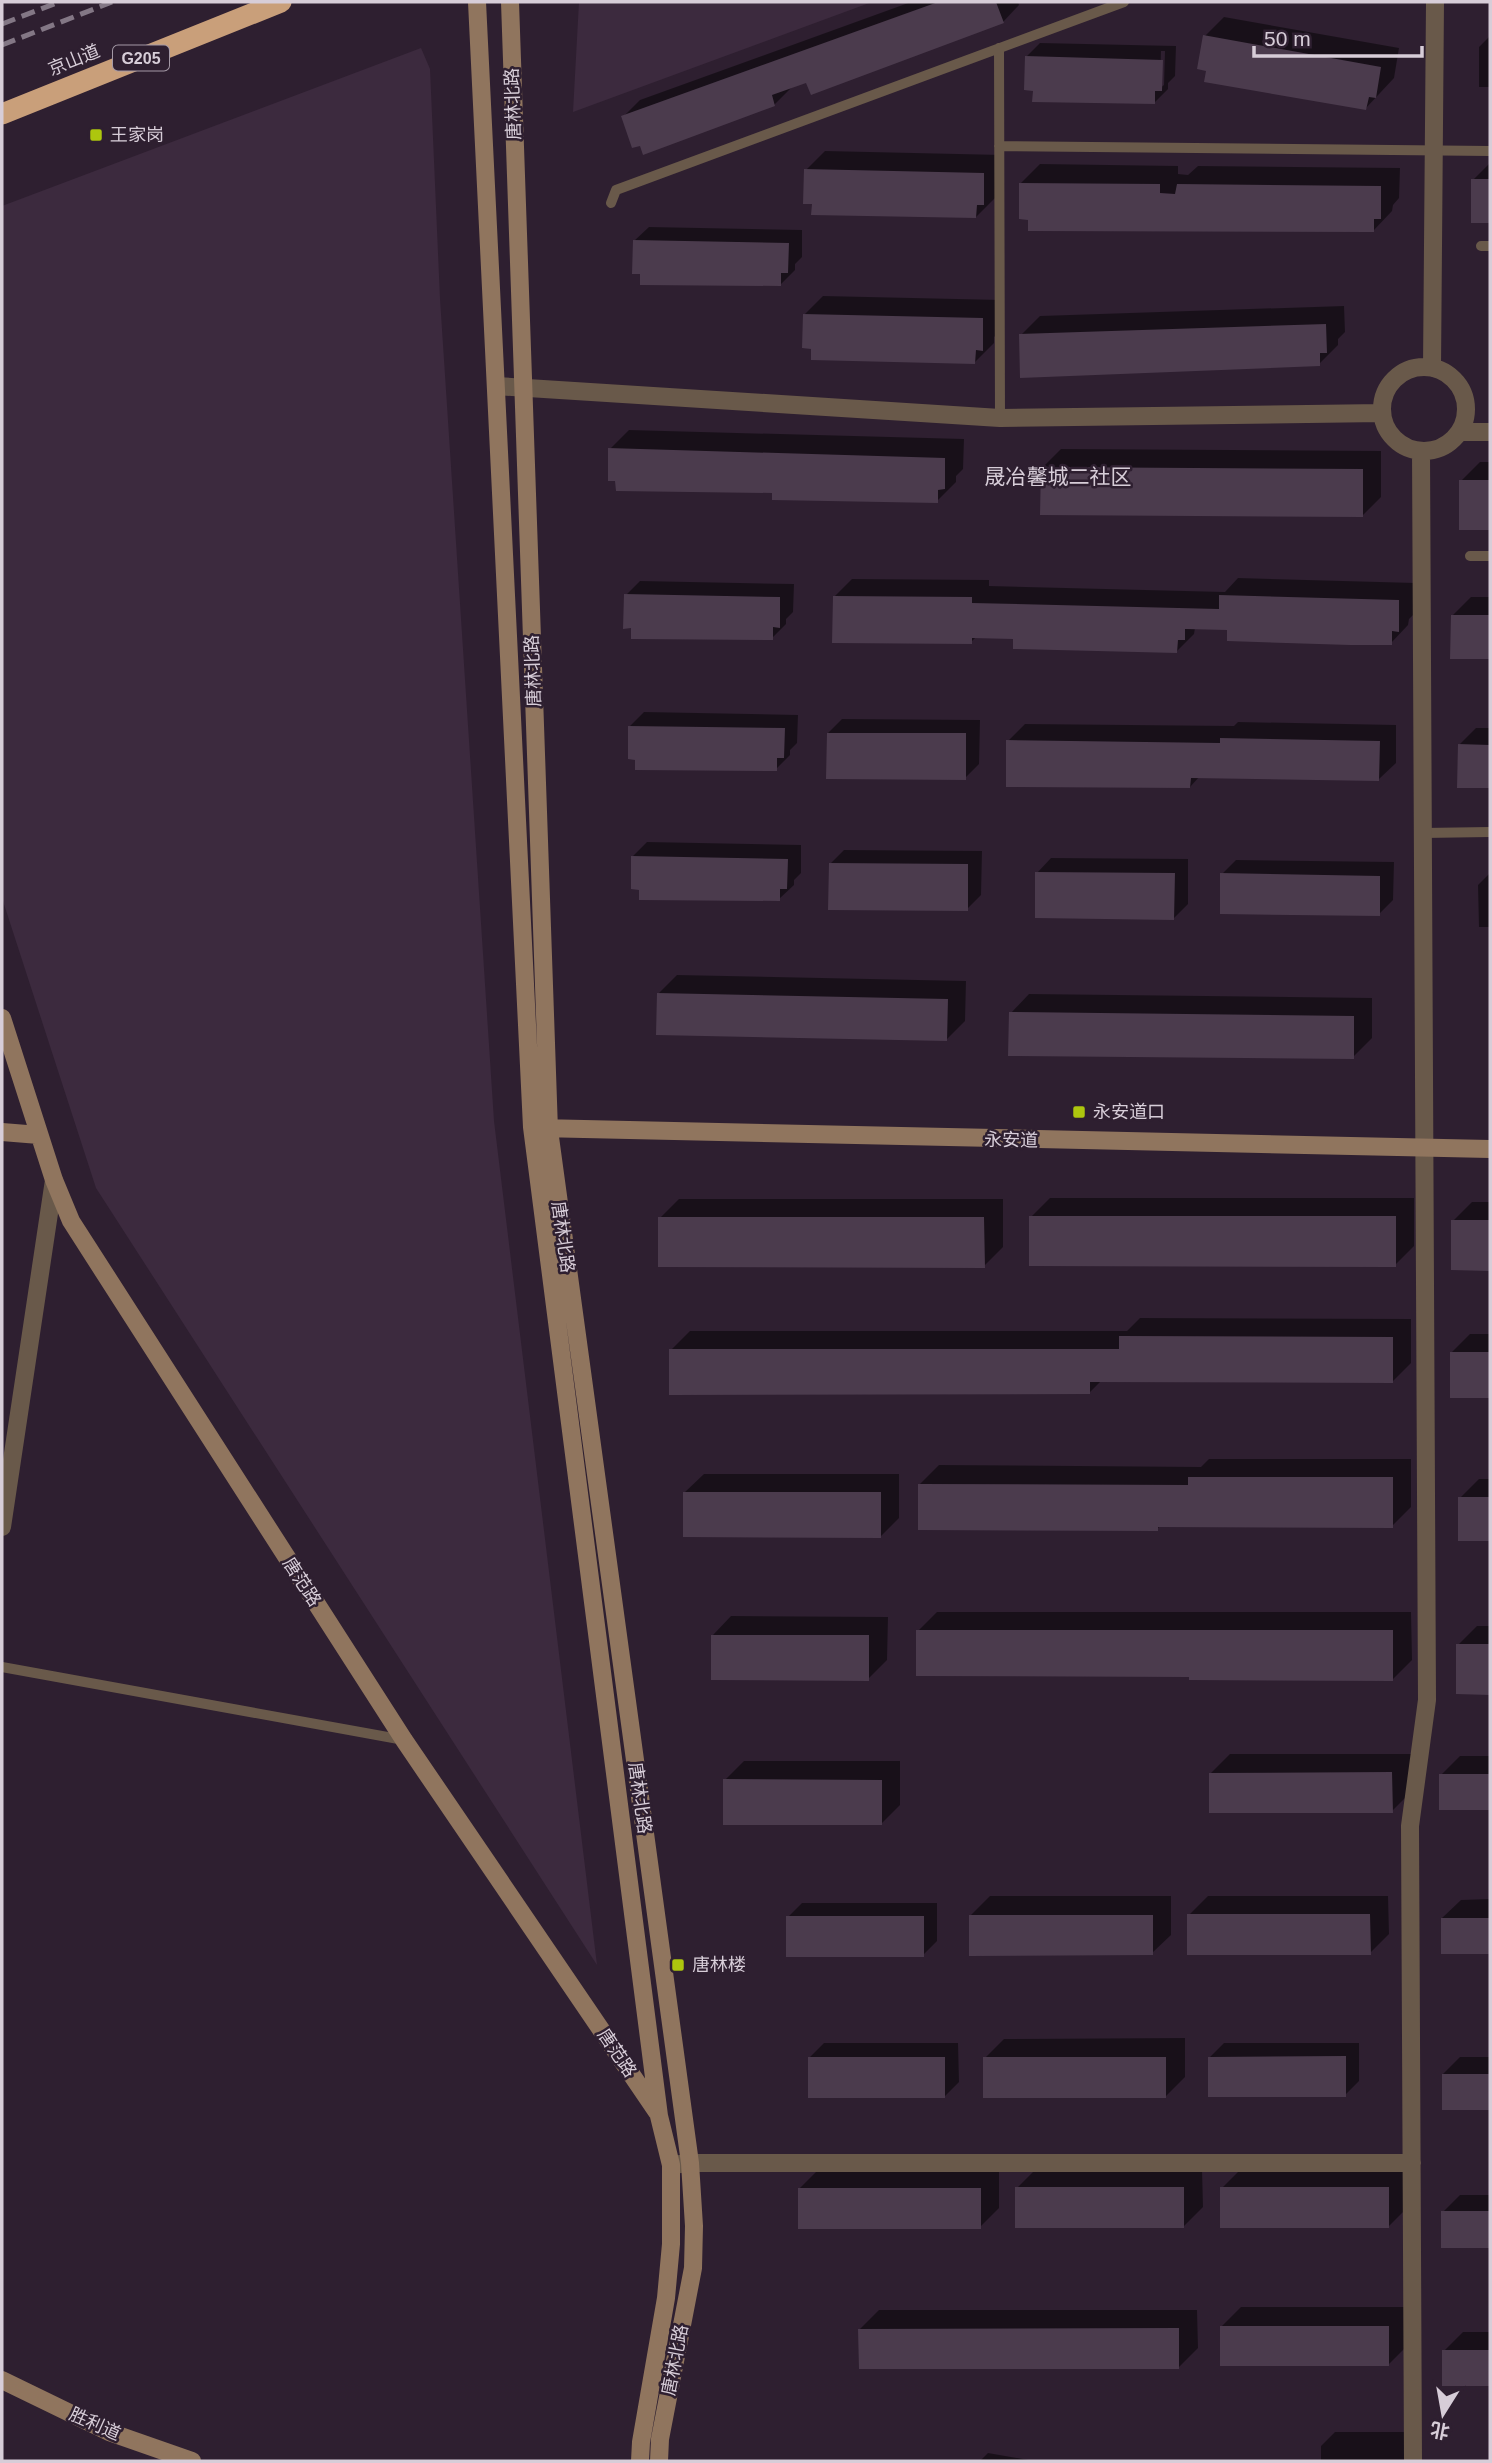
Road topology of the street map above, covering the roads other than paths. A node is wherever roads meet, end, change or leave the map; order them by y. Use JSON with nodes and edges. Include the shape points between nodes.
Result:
{"nodes":[{"id":1,"x":281,"y":2,"type":"edge"},
{"id":2,"x":477,"y":2,"type":"edge"},
{"id":3,"x":510,"y":2,"type":"edge"},
{"id":4,"x":1124,"y":2,"type":"edge"},
{"id":5,"x":1435,"y":2,"type":"edge"},
{"id":6,"x":999,"y":48,"type":"junction"},
{"id":7,"x":2,"y":114,"type":"edge"},
{"id":8,"x":999,"y":146,"type":"junction"},
{"id":9,"x":1434,"y":151,"type":"junction"},
{"id":10,"x":1490,"y":151,"type":"edge"},
{"id":11,"x":611,"y":203,"type":"dead end"},
{"id":12,"x":1432,"y":368,"type":"junction"},
{"id":13,"x":496,"y":386,"type":"junction"},
{"id":14,"x":522,"y":387,"type":"junction"},
{"id":15,"x":1382,"y":413,"type":"junction"},
{"id":16,"x":1000,"y":418,"type":"junction"},
{"id":17,"x":1460,"y":432,"type":"junction"},
{"id":18,"x":1490,"y":432,"type":"edge"},
{"id":19,"x":1421,"y":451,"type":"junction"},
{"id":20,"x":1471,"y":556,"type":"dead end"},
{"id":21,"x":1490,"y":556,"type":"edge"},
{"id":22,"x":1490,"y":832,"type":"edge"},
{"id":23,"x":1423,"y":833,"type":"junction"},
{"id":24,"x":2,"y":1018,"type":"edge"},
{"id":25,"x":540,"y":1129,"type":"junction"},
{"id":26,"x":2,"y":1132,"type":"edge"},
{"id":27,"x":39,"y":1135,"type":"junction"},
{"id":28,"x":1425,"y":1149,"type":"junction"},
{"id":29,"x":1490,"y":1149,"type":"edge"},
{"id":30,"x":54,"y":1180,"type":"junction"},
{"id":31,"x":2,"y":1527,"type":"edge"},
{"id":32,"x":2,"y":1667,"type":"edge"},
{"id":33,"x":404,"y":1740,"type":"junction"},
{"id":34,"x":659,"y":2116,"type":"junction"},
{"id":35,"x":690,"y":2162,"type":"junction"},
{"id":36,"x":1412,"y":2163,"type":"junction"},
{"id":37,"x":671,"y":2165,"type":"junction"},
{"id":38,"x":2,"y":2380,"type":"edge"},
{"id":39,"x":192,"y":2461,"type":"edge"},
{"id":40,"x":640,"y":2461,"type":"edge"},
{"id":41,"x":659,"y":2461,"type":"edge"},
{"id":42,"x":1413,"y":2461,"type":"edge"}],
"edges":[{"from":1,"to":7,"type":"highway","name":"京山道","number":"G205"},
{"from":2,"to":13,"type":"main road","name":"唐林北路"},
{"from":3,"to":14,"type":"main road","name":"唐林北路"},
{"from":4,"to":6,"type":"lane"},
{"from":5,"to":9,"type":"street"},
{"from":6,"to":8,"type":"lane"},
{"from":6,"to":11,"type":"lane","via":[[615,190]]},
{"from":8,"to":9,"type":"lane"},
{"from":8,"to":16,"type":"lane"},
{"from":9,"to":10,"type":"lane"},
{"from":9,"to":12,"type":"street"},
{"from":12,"to":15,"type":"street","via":[[1419,367],[1396,378],[1388,388]]},
{"from":12,"to":17,"type":"street","via":[[1445,372],[1463,392],[1465,419]]},
{"from":13,"to":14,"type":"street"},
{"from":13,"to":25,"type":"main road","name":"唐林北路"},
{"from":14,"to":16,"type":"street"},
{"from":14,"to":25,"type":"main road","name":"唐林北路"},
{"from":15,"to":16,"type":"street"},
{"from":15,"to":19,"type":"street","via":[[1399,443]]},
{"from":17,"to":18,"type":"street"},
{"from":17,"to":19,"type":"street","via":[[1443,446]]},
{"from":19,"to":23,"type":"street"},
{"from":20,"to":21,"type":"lane"},
{"from":22,"to":23,"type":"lane"},
{"from":23,"to":28,"type":"street"},
{"from":24,"to":27,"type":"main road","name":"唐范路"},
{"from":25,"to":28,"type":"main road","name":"永安道"},
{"from":25,"to":34,"type":"main road","name":"唐林北路"},
{"from":25,"to":35,"type":"main road","name":"唐林北路"},
{"from":26,"to":27,"type":"main road"},
{"from":27,"to":30,"type":"main road","name":"唐范路"},
{"from":28,"to":29,"type":"main road","name":"永安道"},
{"from":28,"to":36,"type":"street","via":[[1427,1700],[1410,1826]]},
{"from":30,"to":31,"type":"street"},
{"from":30,"to":33,"type":"main road","name":"唐范路","via":[[71,1221]]},
{"from":32,"to":33,"type":"lane"},
{"from":33,"to":34,"type":"main road","name":"唐范路"},
{"from":34,"to":37,"type":"main road","name":"唐林北路"},
{"from":35,"to":36,"type":"street"},
{"from":35,"to":37,"type":"street"},
{"from":35,"to":41,"type":"main road","name":"唐林北路","via":[[693,2268]]},
{"from":36,"to":42,"type":"street"},
{"from":37,"to":40,"type":"main road","name":"唐林北路","via":[[666,2298]]},
{"from":38,"to":39,"type":"main road","name":"胜利道","via":[[109,2432]]}]}
